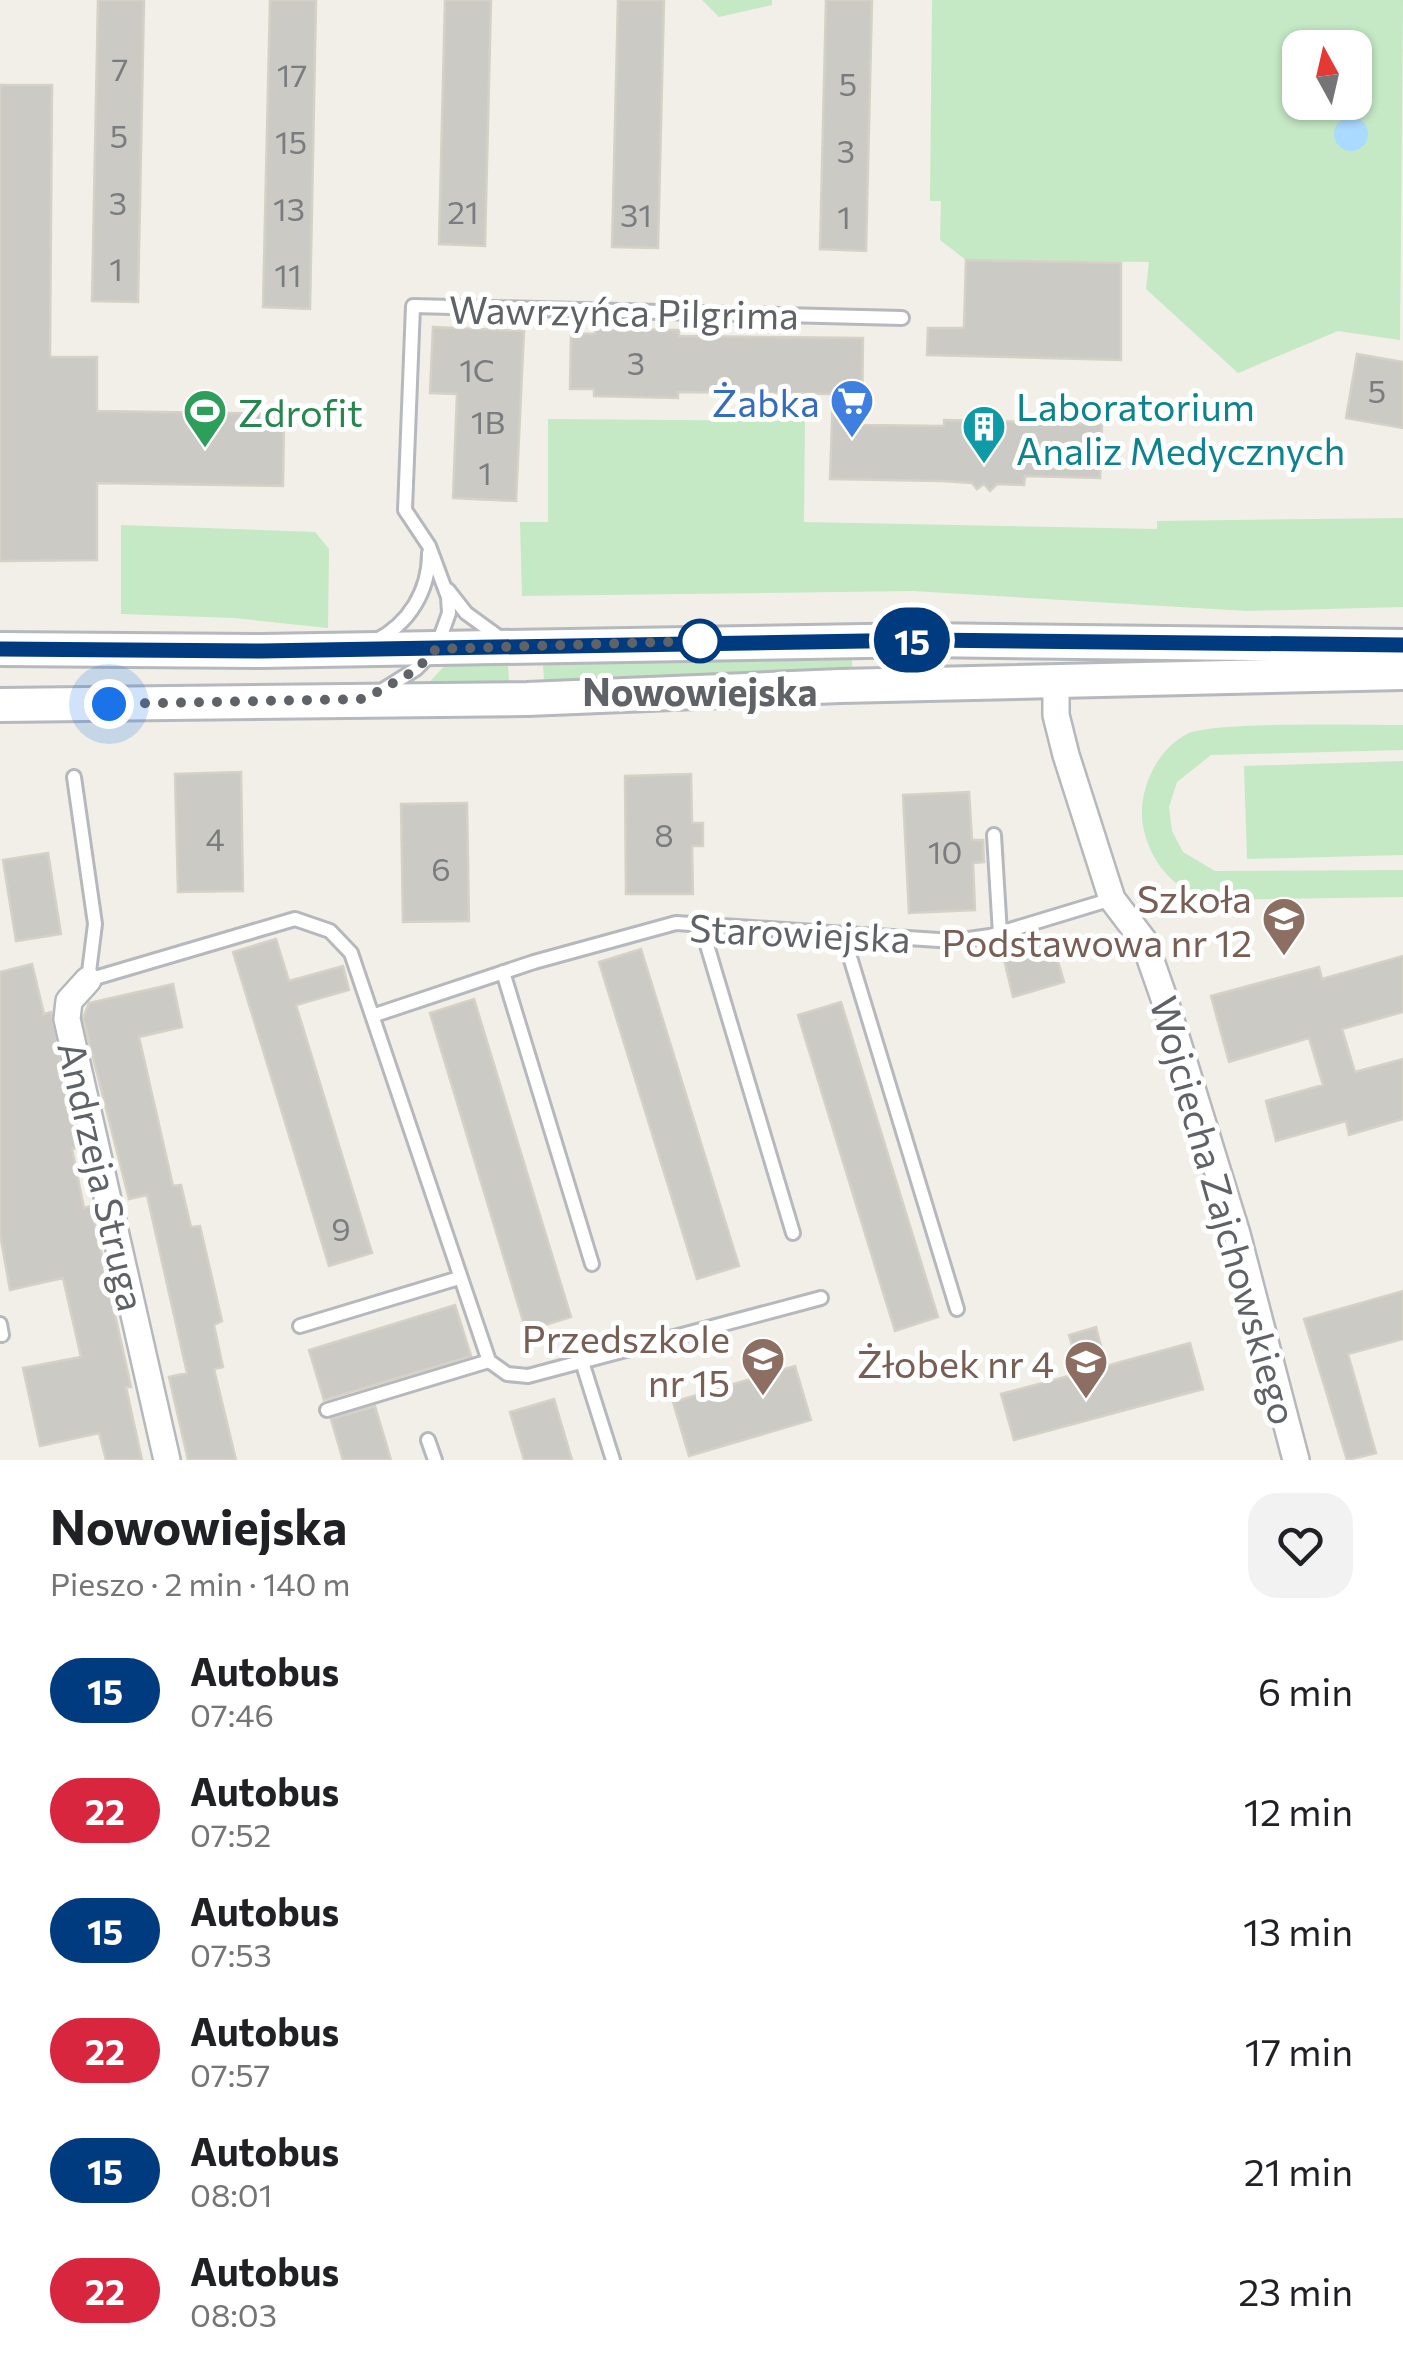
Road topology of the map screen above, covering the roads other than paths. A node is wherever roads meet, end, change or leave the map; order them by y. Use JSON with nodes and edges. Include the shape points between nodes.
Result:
{"nodes":[{"id":1,"x":902,"y":318,"type":"dead end"},
{"id":2,"x":430,"y":546,"type":"junction"},
{"id":3,"x":444,"y":584,"type":"junction"},
{"id":4,"x":524,"y":646,"type":"junction"},
{"id":5,"x":1403,"y":646,"type":"edge"},
{"id":6,"x":0,"y":649,"type":"edge"},
{"id":7,"x":436,"y":649,"type":"junction"},
{"id":8,"x":359,"y":650,"type":"junction"},
{"id":9,"x":1403,"y":673,"type":"edge"},
{"id":10,"x":1056,"y":682,"type":"junction"},
{"id":11,"x":365,"y":699,"type":"junction"},
{"id":12,"x":0,"y":704,"type":"edge"},
{"id":13,"x":74,"y":778,"type":"dead end"},
{"id":14,"x":994,"y":836,"type":"dead end"},
{"id":15,"x":1112,"y":899,"type":"junction"},
{"id":16,"x":701,"y":925,"type":"junction"},
{"id":17,"x":843,"y":934,"type":"junction"},
{"id":18,"x":1000,"y":934,"type":"junction"},
{"id":19,"x":503,"y":972,"type":"junction"},
{"id":20,"x":88,"y":980,"type":"junction"},
{"id":21,"x":375,"y":1015,"type":"junction"},
{"id":22,"x":792,"y":1233,"type":"dead end"},
{"id":23,"x":592,"y":1264,"type":"dead end"},
{"id":24,"x":459,"y":1278,"type":"junction"},
{"id":25,"x":821,"y":1298,"type":"dead end"},
{"id":26,"x":957,"y":1309,"type":"dead end"},
{"id":27,"x":300,"y":1326,"type":"dead end"},
{"id":28,"x":489,"y":1361,"type":"junction"},
{"id":29,"x":583,"y":1365,"type":"junction"},
{"id":30,"x":327,"y":1410,"type":"dead end"},
{"id":31,"x":428,"y":1440,"type":"dead end"},
{"id":32,"x":167,"y":1460,"type":"edge"},
{"id":33,"x":434,"y":1460,"type":"edge"},
{"id":34,"x":613,"y":1460,"type":"edge"},
{"id":35,"x":1296,"y":1460,"type":"edge"}],
"edges":[{"from":1,"to":2,"type":"lane","name":"Wawrzyńca Pilgrima","via":[[413,306],[405,510]]},
{"from":2,"to":3,"type":"lane","name":"Wawrzyńca Pilgrima"},
{"from":2,"to":8,"type":"lane","via":[[430,572],[412,610],[397,628]]},
{"from":3,"to":4,"type":"lane","name":"Wawrzyńca Pilgrima","via":[[478,624]]},
{"from":3,"to":7,"type":"lane","name":"Wawrzyńca Pilgrima","via":[[449,613]]},
{"from":4,"to":5,"type":"street","via":[[905,640]]},
{"from":4,"to":7,"type":"street"},
{"from":6,"to":8,"type":"street"},
{"from":7,"to":8,"type":"street"},
{"from":7,"to":11,"type":"lane","via":[[416,670]]},
{"from":9,"to":10,"type":"street"},
{"from":10,"to":11,"type":"street"},
{"from":10,"to":15,"type":"street","name":"Wojciecha Zajchowskiego","via":[[1056,716]]},
{"from":11,"to":12,"type":"street"},
{"from":13,"to":20,"type":"lane","name":"Andrzeja Struga","via":[[95,924]]},
{"from":14,"to":18,"type":"lane"},
{"from":15,"to":18,"type":"lane","name":"Starowiejska"},
{"from":15,"to":35,"type":"street","name":"Wojciecha Zajchowskiego","via":[[1144,941],[1164,996]]},
{"from":16,"to":17,"type":"lane","name":"Starowiejska"},
{"from":16,"to":19,"type":"lane","name":"Starowiejska","via":[[642,930]]},
{"from":16,"to":22,"type":"lane"},
{"from":17,"to":18,"type":"lane","name":"Starowiejska","via":[[954,941]]},
{"from":17,"to":26,"type":"lane"},
{"from":19,"to":21,"type":"lane","name":"Starowiejska"},
{"from":19,"to":23,"type":"lane"},
{"from":20,"to":21,"type":"lane","via":[[295,918],[330,930],[351,953]]},
{"from":20,"to":32,"type":"street","name":"Andrzeja Struga","via":[[69,1001],[67,1019]]},
{"from":21,"to":24,"type":"lane"},
{"from":24,"to":27,"type":"lane"},
{"from":24,"to":28,"type":"lane"},
{"from":25,"to":29,"type":"lane"},
{"from":28,"to":29,"type":"lane","via":[[507,1374],[528,1376]]},
{"from":28,"to":30,"type":"lane"},
{"from":29,"to":34,"type":"lane"},
{"from":31,"to":33,"type":"lane"}]}
